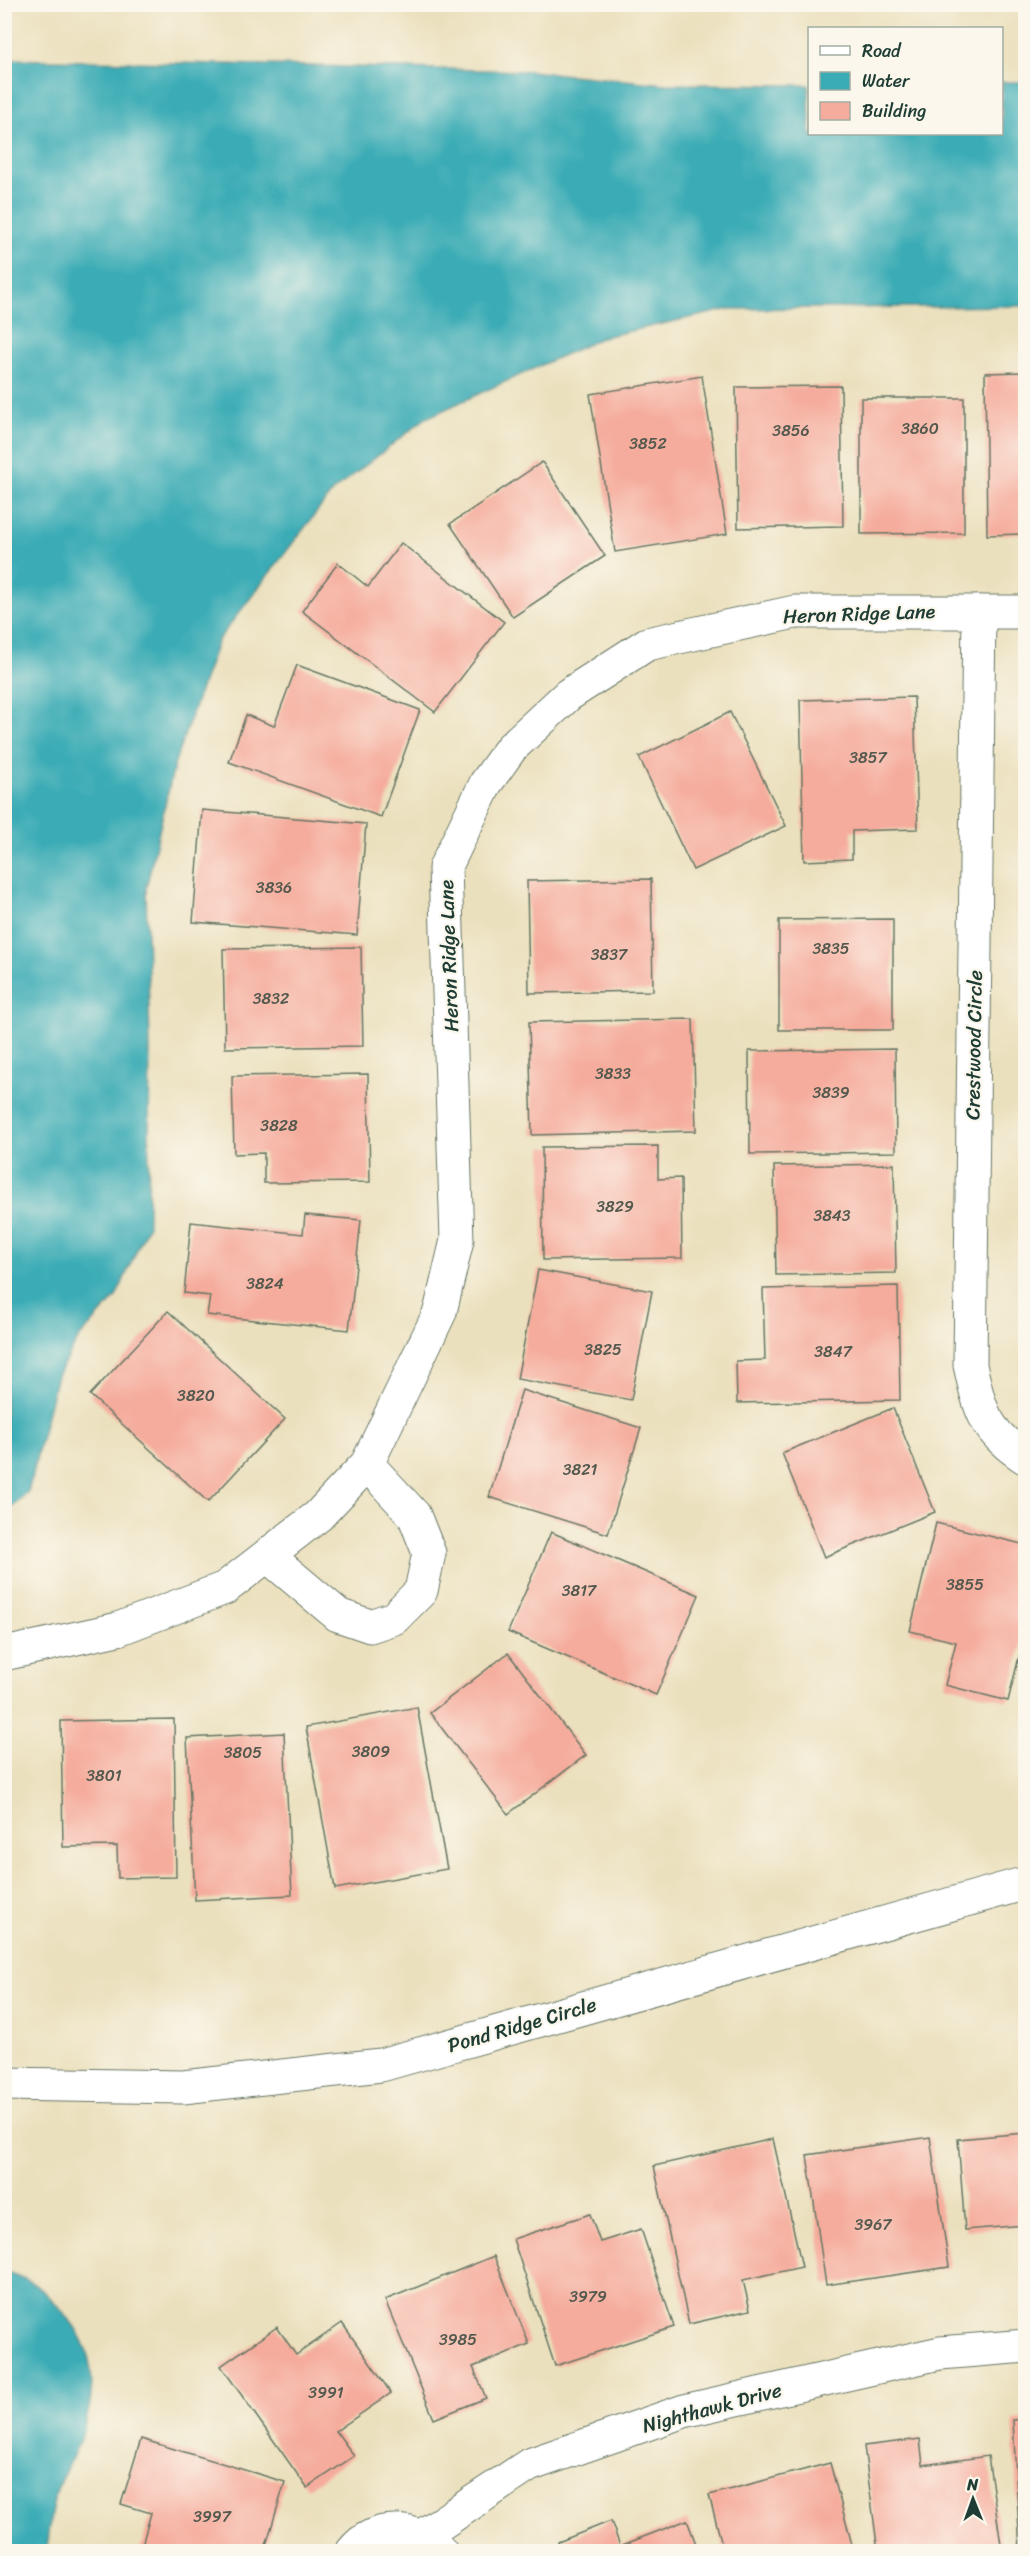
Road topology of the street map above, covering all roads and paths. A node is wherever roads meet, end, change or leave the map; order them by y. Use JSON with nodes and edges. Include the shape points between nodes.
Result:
{"nodes":[{"id":1,"x":979,"y":612,"type":"junction"},
{"id":2,"x":1026,"y":612,"type":"edge"},
{"id":3,"x":1026,"y":1458,"type":"edge"},
{"id":4,"x":367,"y":1464,"type":"junction"},
{"id":5,"x":269,"y":1557,"type":"junction"},
{"id":6,"x":4,"y":1654,"type":"edge"},
{"id":7,"x":1026,"y":1883,"type":"edge"},
{"id":8,"x":4,"y":2084,"type":"edge"},
{"id":9,"x":1026,"y":2346,"type":"edge"},
{"id":10,"x":432,"y":2544,"type":"edge"},
{"id":11,"x":352,"y":2552,"type":"edge"}],
"edges":[{"from":1,"to":2,"type":"street","name":"Heron Ridge Lane"},
{"from":1,"to":3,"type":"street","name":"Crestwood Circle","via":[[970,1365],[979,1407],[1002,1443]]},
{"from":1,"to":4,"type":"street","name":"Heron Ridge Lane","via":[[795,612],[647,644],[568,695],[511,748],[486,783],[445,868],[457,1240],[440,1311]]},
{"from":4,"to":5,"type":"street","name":"Heron Ridge Lane","via":[[318,1516]]},
{"from":4,"to":5,"type":"street","via":[[414,1515],[429,1553],[421,1591],[394,1618],[370,1626],[338,1616]]},
{"from":5,"to":6,"type":"street","name":"Heron Ridge Lane","via":[[225,1588],[183,1606],[118,1629]]},
{"from":7,"to":8,"type":"street","name":"Pond Ridge Circle","via":[[381,2065],[183,2087]]},
{"from":9,"to":10,"type":"street","name":"Nighthawk Drive","via":[[940,2353],[684,2411],[529,2465]]},
{"from":10,"to":11,"type":"street","name":"Nighthawk Drive","via":[[400,2530],[378,2532],[358,2543]]}]}
